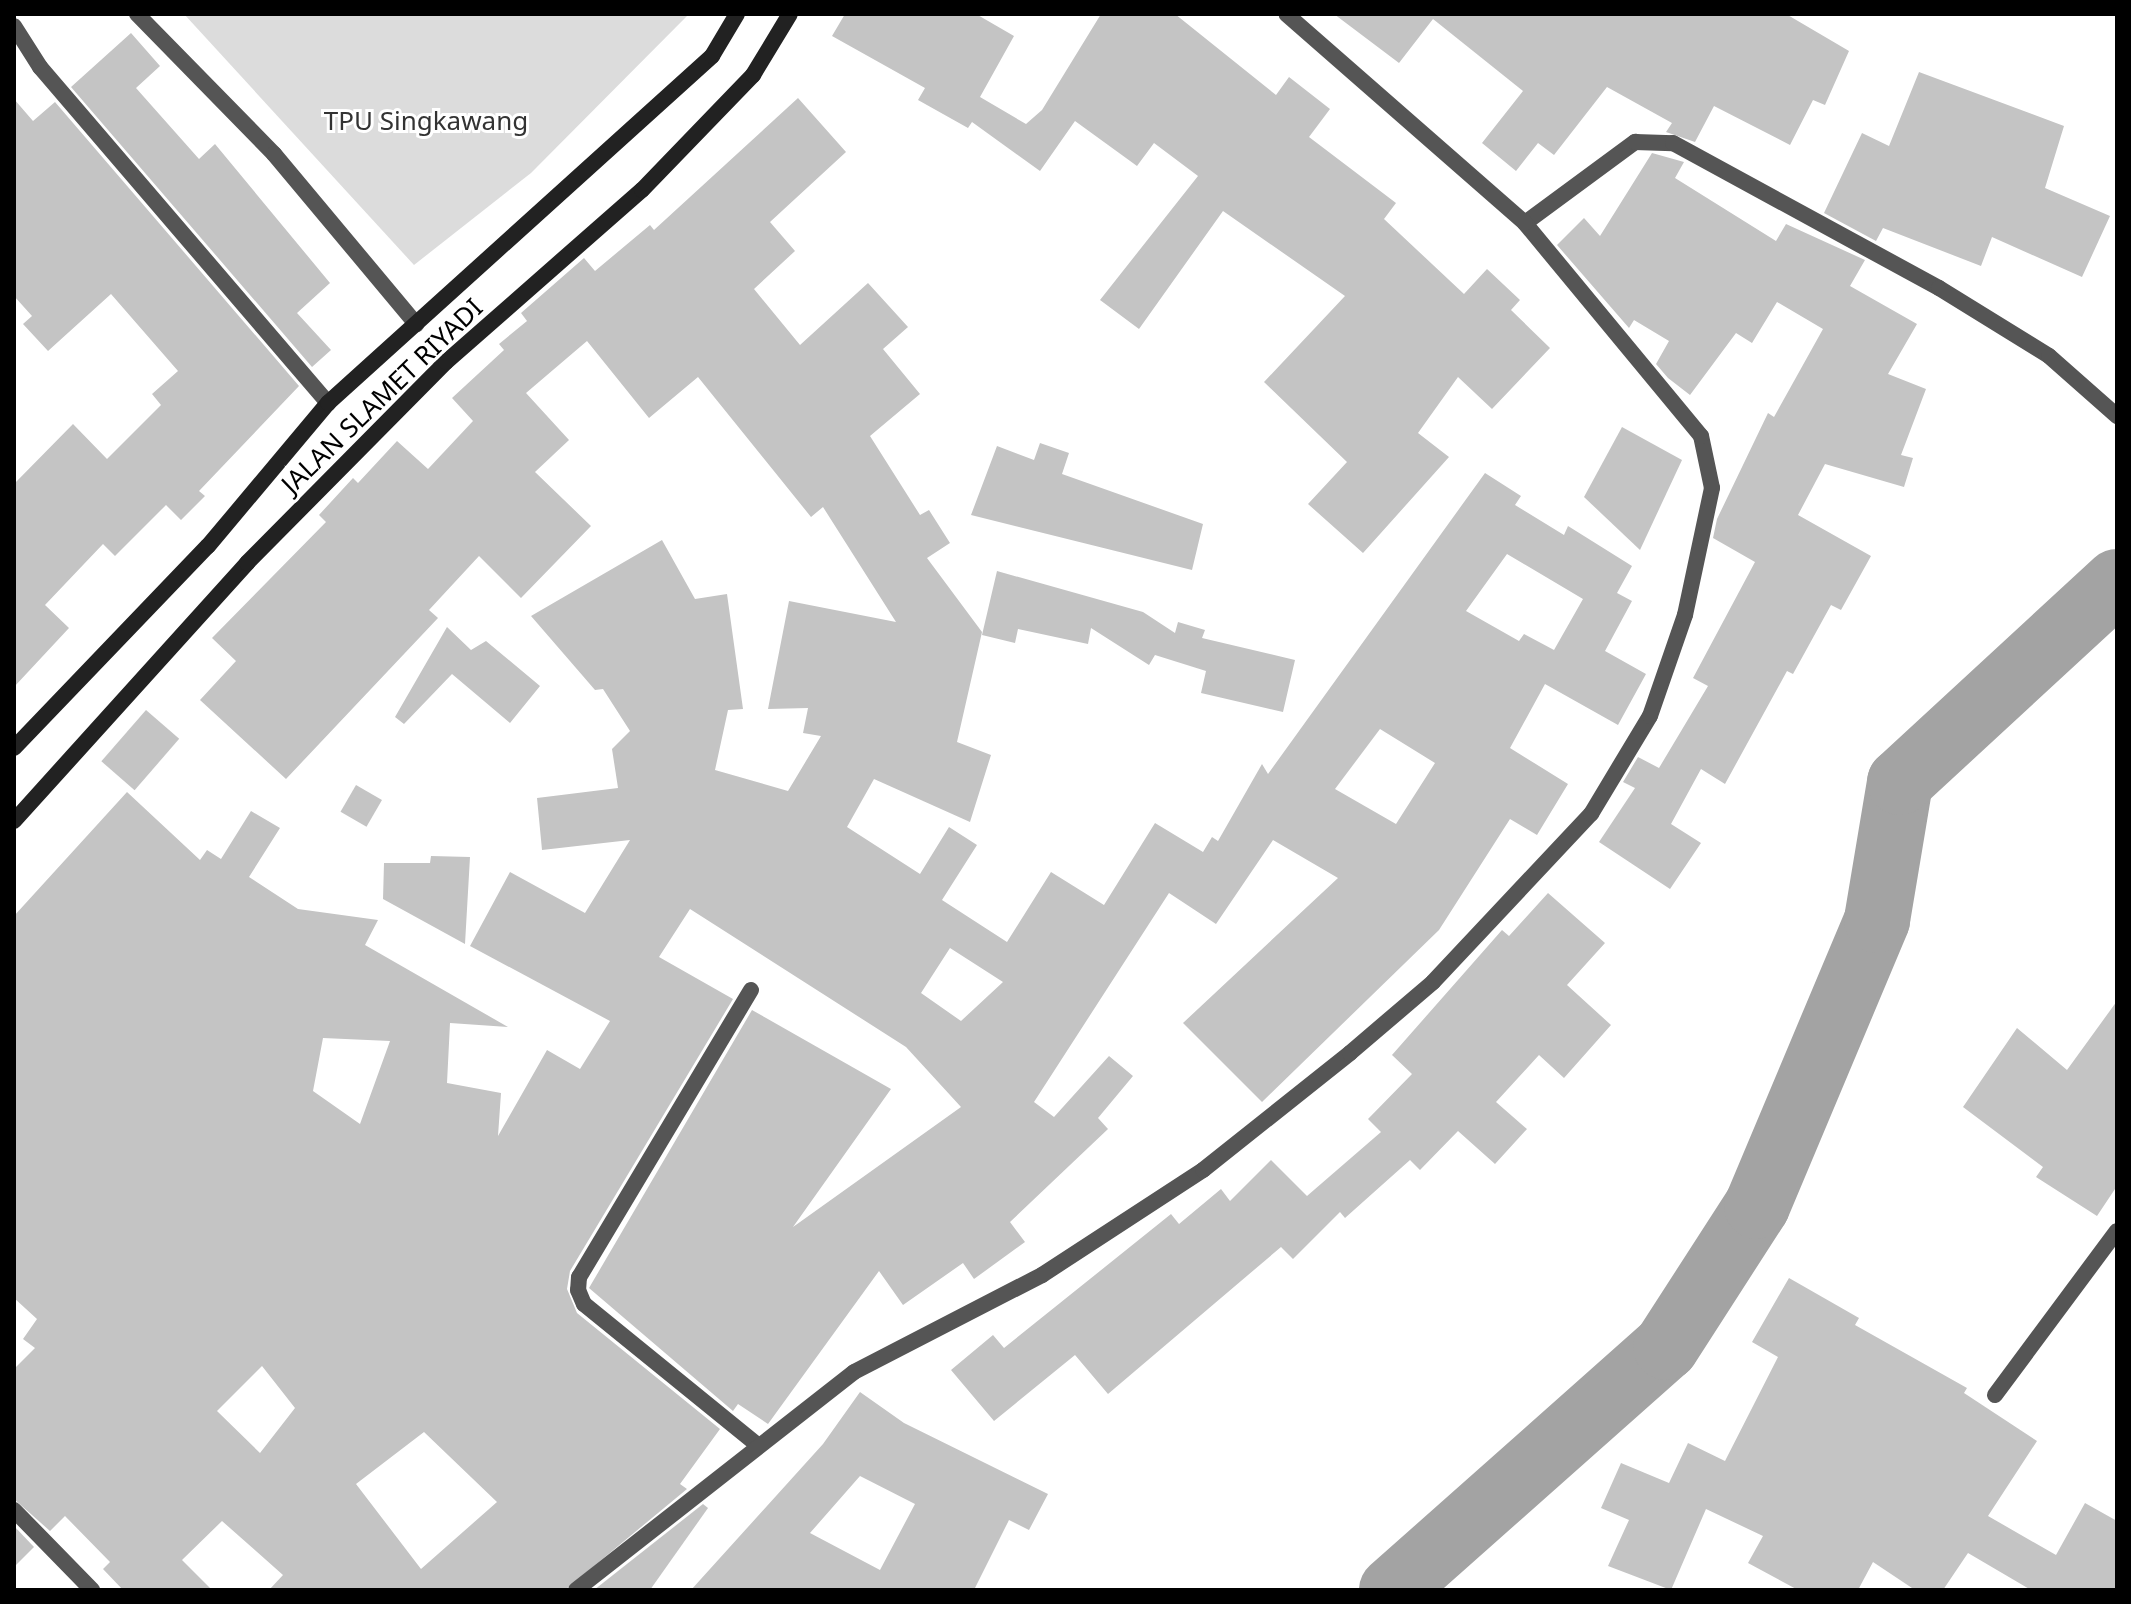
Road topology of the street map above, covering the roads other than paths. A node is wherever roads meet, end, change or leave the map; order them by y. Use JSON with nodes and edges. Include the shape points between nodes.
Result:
{"nodes":[{"id":1,"x":137,"y":14,"type":"edge"},
{"id":2,"x":737,"y":14,"type":"edge"},
{"id":3,"x":790,"y":14,"type":"edge"},
{"id":4,"x":1286,"y":14,"type":"edge"},
{"id":5,"x":14,"y":26,"type":"edge"},
{"id":6,"x":1525,"y":223,"type":"junction"},
{"id":7,"x":416,"y":324,"type":"junction"},
{"id":8,"x":328,"y":403,"type":"junction"},
{"id":9,"x":2117,"y":416,"type":"edge"},
{"id":10,"x":17,"y":739,"type":"edge"},
{"id":11,"x":14,"y":821,"type":"edge"},
{"id":12,"x":751,"y":990,"type":"dead end"},
{"id":13,"x":2117,"y":1231,"type":"edge"},
{"id":14,"x":1995,"y":1395,"type":"dead end"},
{"id":15,"x":759,"y":1446,"type":"junction"},
{"id":16,"x":14,"y":1510,"type":"edge"},
{"id":17,"x":92,"y":1590,"type":"edge"},
{"id":18,"x":576,"y":1590,"type":"edge"}],
"edges":[{"from":1,"to":7,"type":"street","via":[[274,154]]},
{"from":2,"to":7,"type":"main road","name":"JALAN SLAMET RIYADI","via":[[712,56]]},
{"from":3,"to":11,"type":"main road","name":"JALAN SLAMET RIYADI","via":[[753,75],[642,190],[446,362],[247,563]]},
{"from":4,"to":6,"type":"street"},
{"from":5,"to":8,"type":"street","via":[[40,67]]},
{"from":6,"to":9,"type":"street","via":[[1635,142],[1673,143],[1964,303],[2049,356]]},
{"from":6,"to":15,"type":"street","via":[[1701,436],[1709,457],[1712,488],[1685,615],[1624,763],[1591,814],[1433,982],[1203,1170],[1042,1275],[854,1372]]},
{"from":7,"to":8,"type":"main road","name":"JALAN SLAMET RIYADI"},
{"from":8,"to":10,"type":"main road","name":"JALAN SLAMET RIYADI","via":[[208,546]]},
{"from":12,"to":15,"type":"street","via":[[579,1277],[578,1290],[584,1304]]},
{"from":13,"to":14,"type":"street"},
{"from":15,"to":18,"type":"street"},
{"from":16,"to":17,"type":"street"}]}
